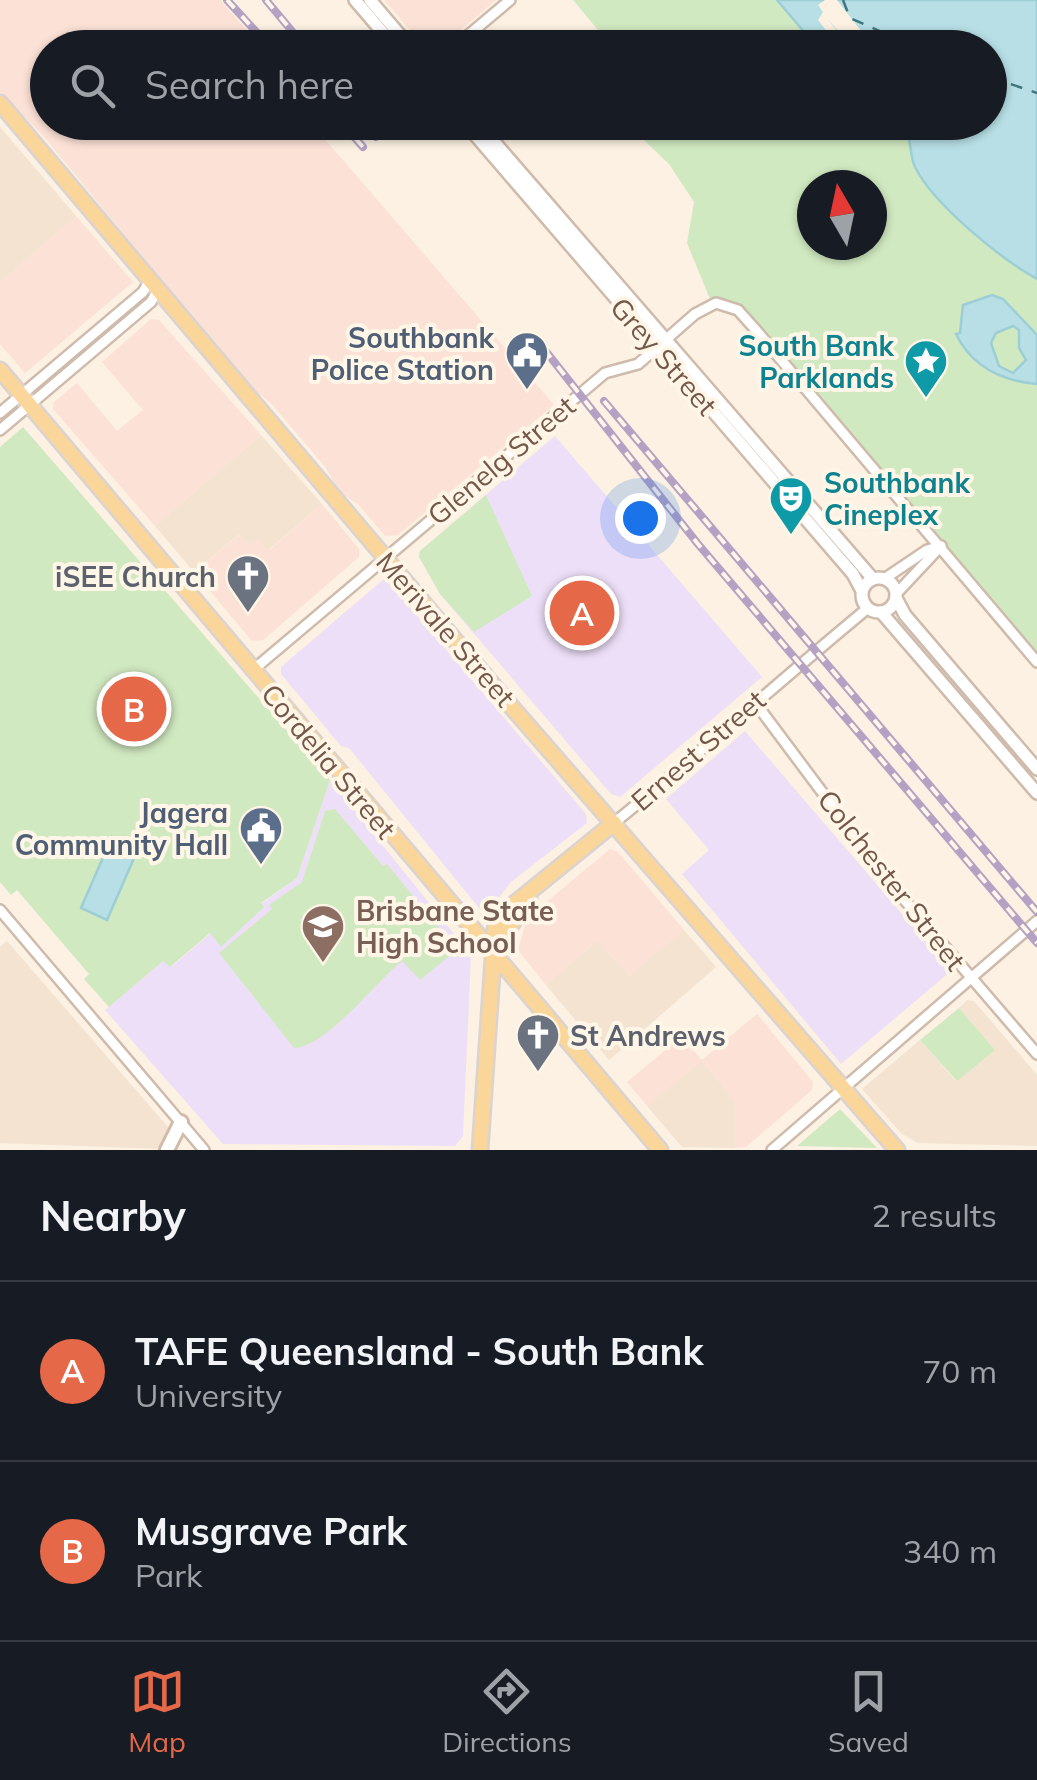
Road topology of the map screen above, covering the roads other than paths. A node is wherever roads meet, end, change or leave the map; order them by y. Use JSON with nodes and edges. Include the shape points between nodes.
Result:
{"nodes":[{"id":1,"x":354,"y":0,"type":"edge"},
{"id":2,"x":370,"y":0,"type":"edge"},
{"id":3,"x":510,"y":0,"type":"edge"},
{"id":4,"x":380,"y":30,"type":"edge"},
{"id":5,"x":396,"y":30,"type":"edge"},
{"id":6,"x":474,"y":30,"type":"edge"},
{"id":7,"x":0,"y":103,"type":"edge"},
{"id":8,"x":30,"y":138,"type":"edge"},
{"id":9,"x":31,"y":140,"type":"edge"},
{"id":10,"x":480,"y":140,"type":"edge"},
{"id":11,"x":492,"y":140,"type":"edge"},
{"id":12,"x":154,"y":285,"type":"junction"},
{"id":13,"x":662,"y":343,"type":"junction"},
{"id":14,"x":0,"y":370,"type":"edge"},
{"id":15,"x":25,"y":400,"type":"junction"},
{"id":16,"x":0,"y":413,"type":"edge"},
{"id":17,"x":0,"y":430,"type":"edge"},
{"id":18,"x":941,"y":546,"type":"junction"},
{"id":19,"x":385,"y":557,"type":"junction"},
{"id":20,"x":879,"y":579,"type":"junction"},
{"id":21,"x":862,"y":591,"type":"junction"},
{"id":22,"x":896,"y":596,"type":"junction"},
{"id":23,"x":868,"y":608,"type":"junction"},
{"id":24,"x":881,"y":612,"type":"junction"},
{"id":25,"x":1037,"y":662,"type":"edge"},
{"id":26,"x":253,"y":670,"type":"junction"},
{"id":27,"x":754,"y":701,"type":"junction"},
{"id":28,"x":1037,"y":769,"type":"edge"},
{"id":29,"x":1037,"y":793,"type":"edge"},
{"id":30,"x":614,"y":822,"type":"junction"},
{"id":31,"x":0,"y":910,"type":"edge"},
{"id":32,"x":1037,"y":920,"type":"edge"},
{"id":33,"x":494,"y":951,"type":"junction"},
{"id":34,"x":969,"y":978,"type":"junction"},
{"id":35,"x":1037,"y":1054,"type":"edge"},
{"id":36,"x":841,"y":1087,"type":"junction"},
{"id":37,"x":182,"y":1122,"type":"junction"},
{"id":38,"x":649,"y":1132,"type":"junction"},
{"id":39,"x":167,"y":1150,"type":"edge"},
{"id":40,"x":204,"y":1150,"type":"edge"},
{"id":41,"x":480,"y":1150,"type":"edge"},
{"id":42,"x":643,"y":1150,"type":"edge"},
{"id":43,"x":660,"y":1150,"type":"edge"},
{"id":44,"x":772,"y":1150,"type":"edge"},
{"id":45,"x":897,"y":1150,"type":"edge"}],
"edges":[{"from":1,"to":4,"type":"street"},
{"from":2,"to":5,"type":"street"},
{"from":3,"to":6,"type":"street"},
{"from":7,"to":8,"type":"main road","name":"Merivale Street"},
{"from":9,"to":12,"type":"main road","name":"Merivale Street"},
{"from":10,"to":13,"type":"street","name":"Grey Street"},
{"from":11,"to":13,"type":"street","name":"Grey Street"},
{"from":12,"to":15,"type":"street"},
{"from":12,"to":19,"type":"main road","name":"Merivale Street"},
{"from":13,"to":18,"type":"street","name":"Glenelg Street","via":[[712,304],[738,310]]},
{"from":13,"to":19,"type":"street","name":"Glenelg Street","via":[[638,364],[605,373]]},
{"from":13,"to":20,"type":"street","name":"Grey Street"},
{"from":13,"to":21,"type":"street","name":"Grey Street"},
{"from":14,"to":15,"type":"main road","name":"Cordelia Street"},
{"from":15,"to":16,"type":"street"},
{"from":15,"to":17,"type":"street"},
{"from":15,"to":26,"type":"main road","name":"Cordelia Street"},
{"from":18,"to":20,"type":"street"},
{"from":18,"to":22,"type":"street"},
{"from":18,"to":25,"type":"street"},
{"from":19,"to":26,"type":"street","name":"Glenelg Street"},
{"from":19,"to":30,"type":"main road","name":"Merivale Street"},
{"from":20,"to":21,"type":"street"},
{"from":20,"to":22,"type":"street","via":[[894,585]]},
{"from":21,"to":23,"type":"street"},
{"from":22,"to":24,"type":"street"},
{"from":22,"to":28,"type":"street","via":[[905,615]]},
{"from":23,"to":24,"type":"street"},
{"from":23,"to":27,"type":"street","name":"Ernest Street"},
{"from":24,"to":29,"type":"street"},
{"from":26,"to":33,"type":"main road","name":"Cordelia Street"},
{"from":27,"to":30,"type":"street","name":"Ernest Street","via":[[664,786]]},
{"from":27,"to":34,"type":"street","name":"Colchester Street"},
{"from":30,"to":33,"type":"main road","name":"Ernest Street","via":[[531,894]]},
{"from":30,"to":36,"type":"main road","name":"Merivale Street"},
{"from":31,"to":37,"type":"street"},
{"from":32,"to":34,"type":"street"},
{"from":33,"to":38,"type":"main road","name":"Cordelia Street"},
{"from":33,"to":41,"type":"main road","name":"Ernest Street"},
{"from":34,"to":35,"type":"street","name":"Colchester Street"},
{"from":34,"to":36,"type":"street"},
{"from":36,"to":44,"type":"street"},
{"from":36,"to":45,"type":"main road","name":"Merivale Street"},
{"from":37,"to":39,"type":"main road"},
{"from":37,"to":40,"type":"street"},
{"from":38,"to":42,"type":"main road"},
{"from":38,"to":43,"type":"main road","name":"Cordelia Street"}]}
